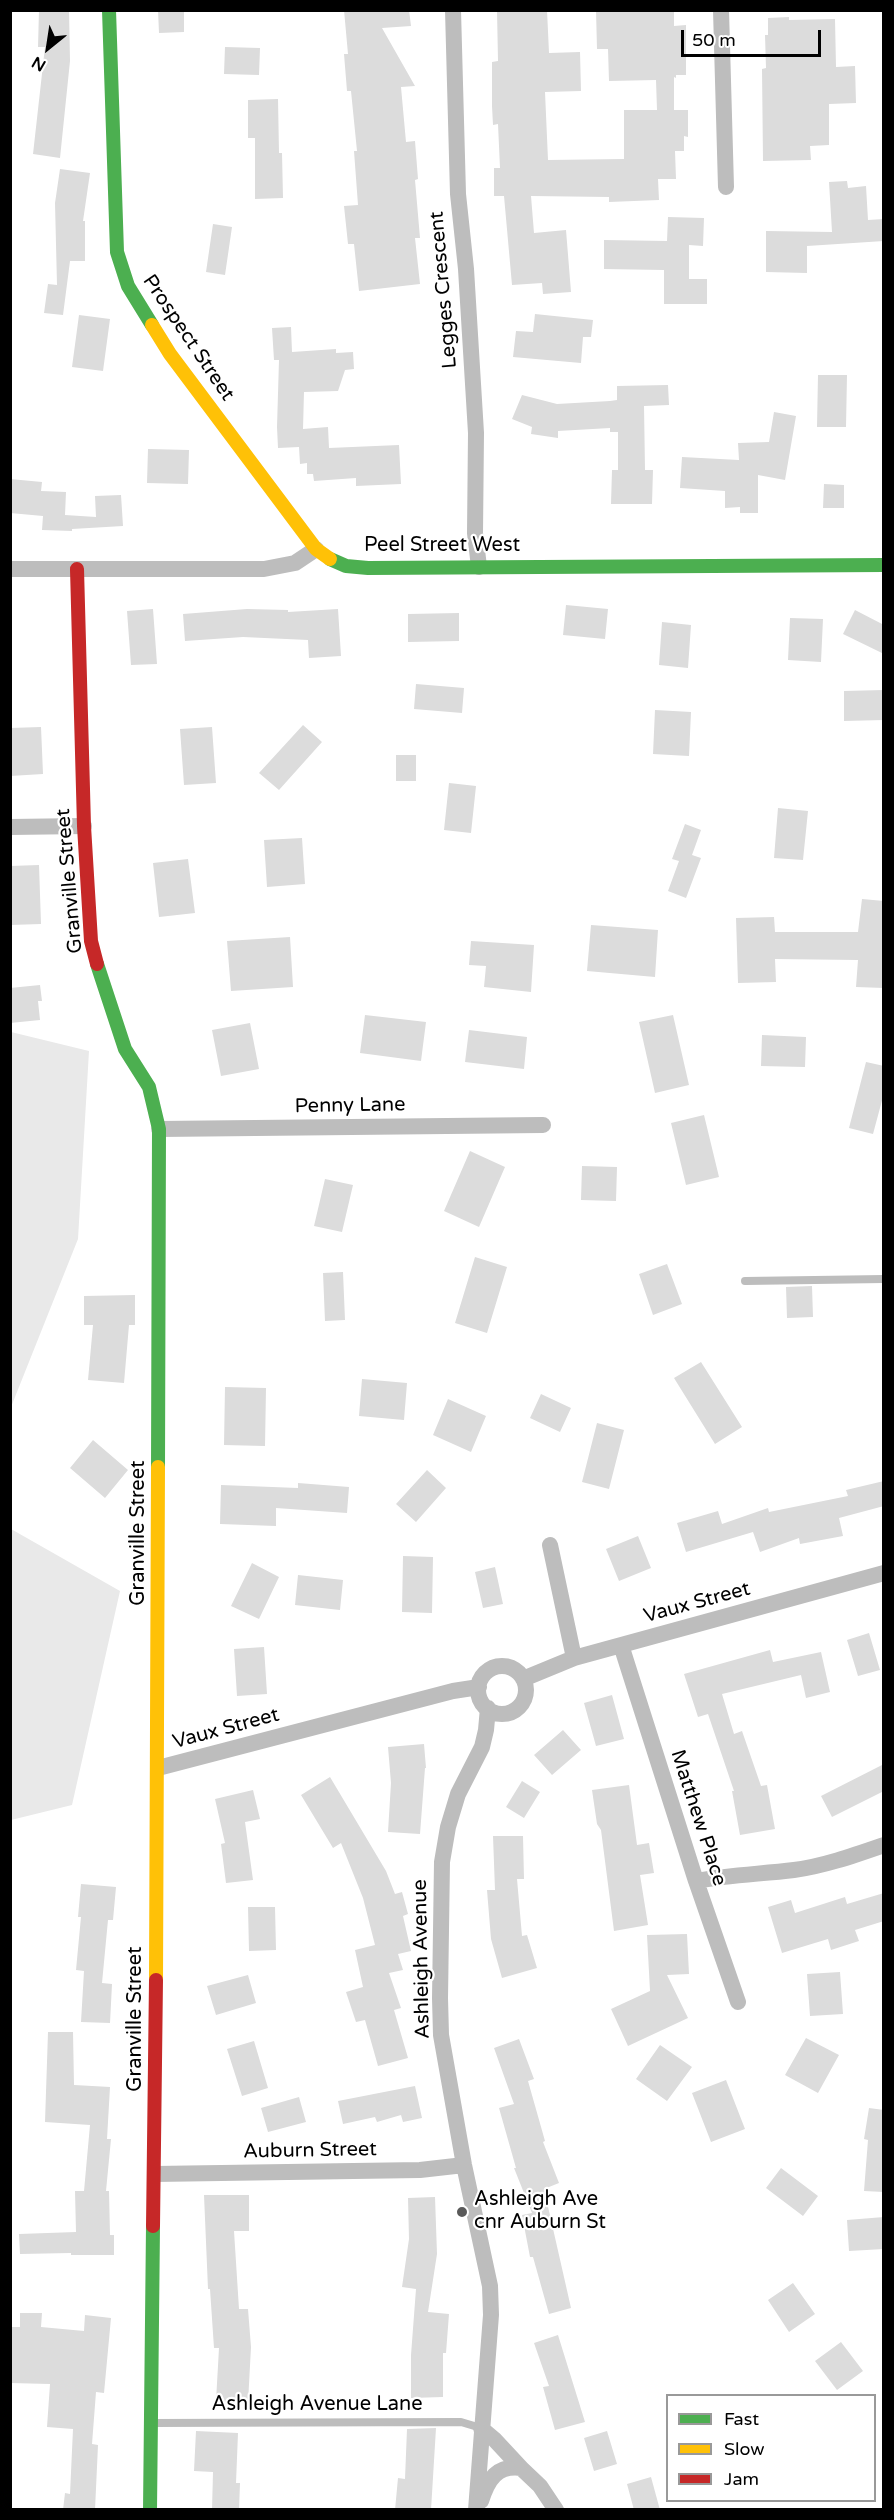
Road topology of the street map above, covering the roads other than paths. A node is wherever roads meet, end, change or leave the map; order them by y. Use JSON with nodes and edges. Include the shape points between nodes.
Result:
{"nodes":[{"id":1,"x":109,"y":10,"type":"edge"},
{"id":2,"x":453,"y":10,"type":"edge"},
{"id":3,"x":721,"y":10,"type":"edge"},
{"id":4,"x":726,"y":187,"type":"dead end"},
{"id":5,"x":315,"y":549,"type":"junction"},
{"id":6,"x":884,"y":565,"type":"edge"},
{"id":7,"x":479,"y":567,"type":"junction"},
{"id":8,"x":10,"y":569,"type":"edge"},
{"id":9,"x":77,"y":569,"type":"junction"},
{"id":10,"x":84,"y":826,"type":"junction"},
{"id":11,"x":10,"y":827,"type":"edge"},
{"id":12,"x":543,"y":1125,"type":"dead end"},
{"id":13,"x":159,"y":1129,"type":"junction"},
{"id":14,"x":884,"y":1279,"type":"edge"},
{"id":15,"x":745,"y":1281,"type":"dead end"},
{"id":16,"x":550,"y":1545,"type":"dead end"},
{"id":17,"x":884,"y":1573,"type":"edge"},
{"id":18,"x":621,"y":1645,"type":"junction"},
{"id":19,"x":574,"y":1658,"type":"junction"},
{"id":20,"x":524,"y":1679,"type":"junction"},
{"id":21,"x":479,"y":1687,"type":"junction"},
{"id":22,"x":488,"y":1708,"type":"junction"},
{"id":23,"x":158,"y":1768,"type":"junction"},
{"id":24,"x":884,"y":1845,"type":"edge"},
{"id":25,"x":696,"y":1881,"type":"junction"},
{"id":26,"x":738,"y":2002,"type":"dead end"},
{"id":27,"x":464,"y":2165,"type":"junction"},
{"id":28,"x":155,"y":2174,"type":"junction"},
{"id":29,"x":152,"y":2423,"type":"junction"},
{"id":30,"x":481,"y":2428,"type":"junction"},
{"id":31,"x":521,"y":2468,"type":"junction"},
{"id":32,"x":150,"y":2510,"type":"edge"},
{"id":33,"x":477,"y":2510,"type":"edge"},
{"id":34,"x":556,"y":2510,"type":"edge"}],
"edges":[{"from":1,"to":5,"type":"street","name":"Prospect Street","via":[[114,213],[117,252],[128,286],[170,354]]},
{"from":2,"to":7,"type":"street","name":"Legges Crescent","via":[[458,194],[475,421],[475,533]]},
{"from":3,"to":4,"type":"street"},
{"from":5,"to":7,"type":"street","name":"Peel Street West","via":[[335,562],[358,568]]},
{"from":5,"to":9,"type":"street","via":[[295,563],[264,569]]},
{"from":6,"to":7,"type":"street","name":"Peel Street West"},
{"from":8,"to":9,"type":"street"},
{"from":9,"to":10,"type":"street","name":"Granville Street"},
{"from":10,"to":11,"type":"street"},
{"from":10,"to":13,"type":"street","name":"Granville Street","via":[[91,941],[125,1048],[149,1087]]},
{"from":12,"to":13,"type":"street","name":"Penny Lane"},
{"from":13,"to":23,"type":"street","name":"Granville Street"},
{"from":14,"to":15,"type":"lane"},
{"from":16,"to":19,"type":"street"},
{"from":17,"to":18,"type":"street","name":"Vaux Street"},
{"from":18,"to":19,"type":"street","name":"Vaux Street"},
{"from":18,"to":25,"type":"street","name":"Matthew Place"},
{"from":19,"to":20,"type":"street","name":"Vaux Street"},
{"from":20,"to":21,"type":"street","via":[[513,1669],[498,1666],[485,1673]]},
{"from":20,"to":22,"type":"street","via":[[525,1695],[517,1708],[502,1714]]},
{"from":21,"to":22,"type":"street","via":[[482,1703]]},
{"from":21,"to":23,"type":"street","name":"Vaux Street"},
{"from":22,"to":27,"type":"street","name":"Ashleigh Avenue","via":[[482,1747],[458,1794],[442,1862],[441,2035]]},
{"from":23,"to":28,"type":"street","name":"Granville Street"},
{"from":24,"to":25,"type":"street","via":[[796,1870]]},
{"from":25,"to":26,"type":"street","name":"Matthew Place"},
{"from":27,"to":28,"type":"street","name":"Auburn Street","via":[[420,2170]]},
{"from":27,"to":30,"type":"street","name":"Ashleigh Avenue","via":[[490,2286]]},
{"from":28,"to":29,"type":"street","name":"Granville Street"},
{"from":29,"to":30,"type":"lane","name":"Ashleigh Avenue Lane","via":[[460,2421]]},
{"from":29,"to":32,"type":"street","name":"Granville Street"},
{"from":30,"to":31,"type":"street"},
{"from":30,"to":33,"type":"street","name":"Ashleigh Avenue"},
{"from":31,"to":33,"type":"street","via":[[500,2470],[492,2476]]},
{"from":31,"to":34,"type":"street","via":[[540,2486]]}]}
